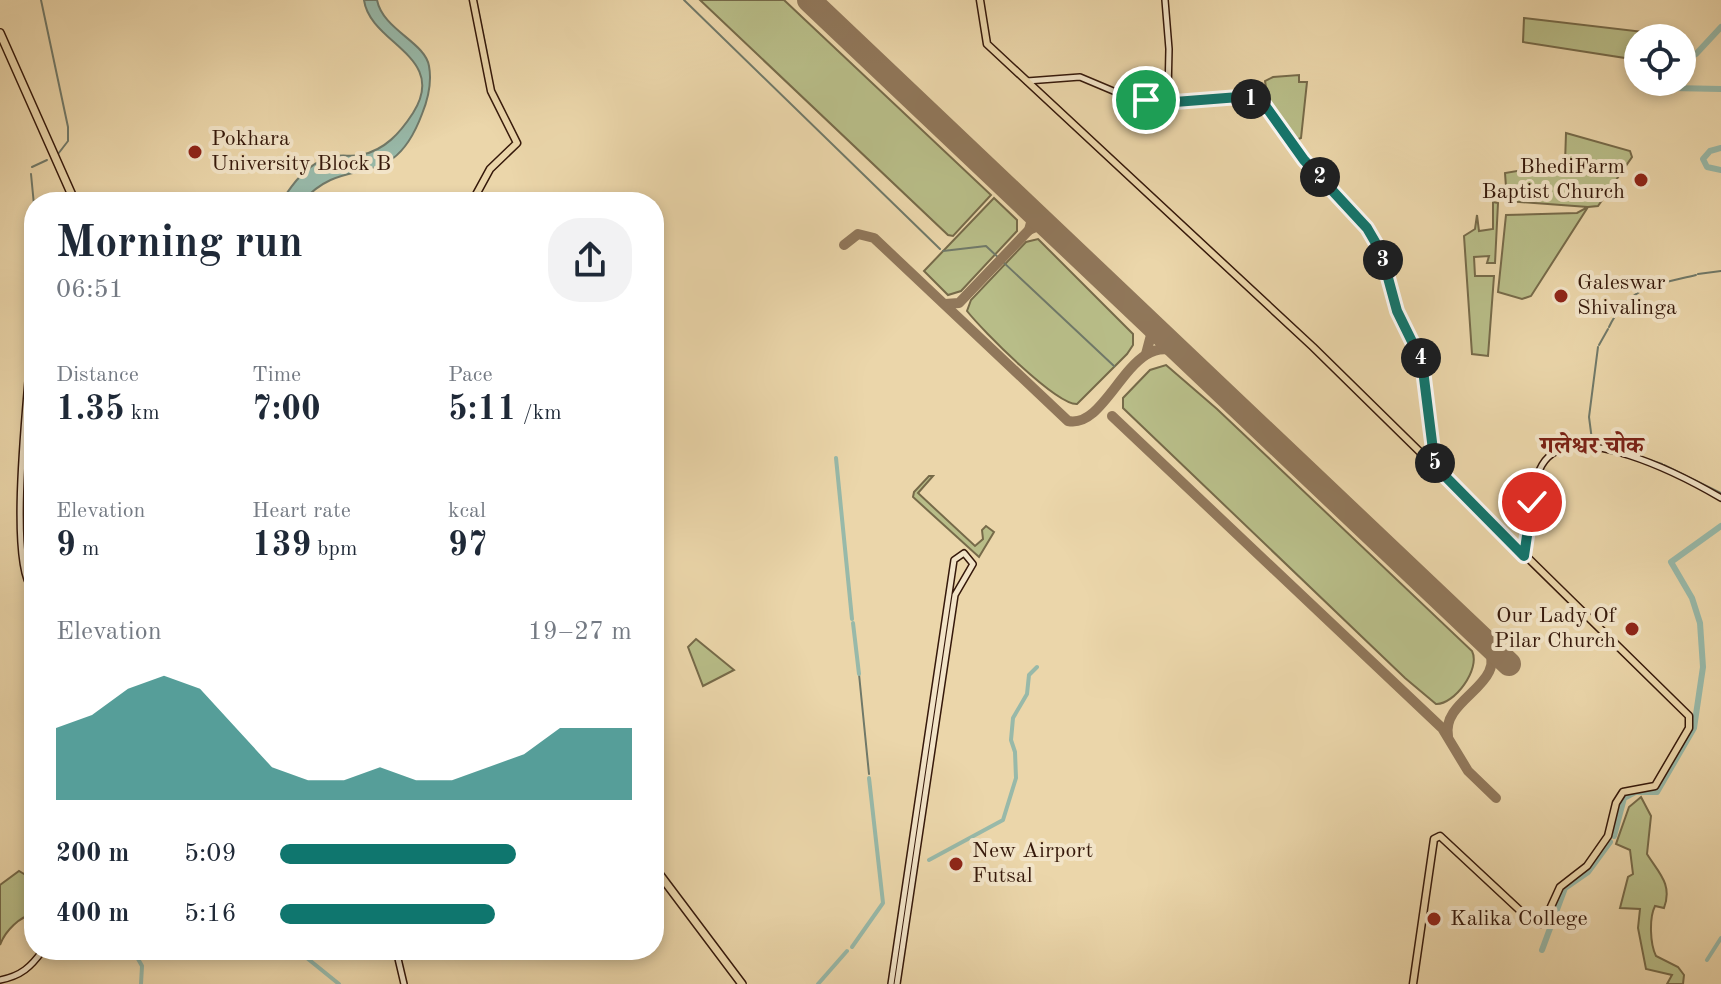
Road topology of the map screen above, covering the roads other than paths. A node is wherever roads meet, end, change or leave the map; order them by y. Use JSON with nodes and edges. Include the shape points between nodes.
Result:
{"nodes":[{"id":1,"x":473,"y":0,"type":"edge"},
{"id":2,"x":980,"y":0,"type":"edge"},
{"id":3,"x":1165,"y":0,"type":"edge"},
{"id":4,"x":0,"y":35,"type":"edge"},
{"id":5,"x":1025,"y":81,"type":"junction"},
{"id":6,"x":1176,"y":102,"type":"junction"},
{"id":7,"x":71,"y":192,"type":"edge"},
{"id":8,"x":477,"y":192,"type":"edge"},
{"id":9,"x":24,"y":434,"type":"edge"},
{"id":10,"x":1435,"y":466,"type":"junction"},
{"id":11,"x":1721,"y":498,"type":"edge"},
{"id":12,"x":1524,"y":556,"type":"junction"},
{"id":13,"x":24,"y":575,"type":"edge"},
{"id":14,"x":664,"y":880,"type":"edge"},
{"id":15,"x":36,"y":960,"type":"edge"},
{"id":16,"x":398,"y":960,"type":"edge"},
{"id":17,"x":0,"y":980,"type":"edge"},
{"id":18,"x":404,"y":984,"type":"edge"},
{"id":19,"x":742,"y":984,"type":"edge"},
{"id":20,"x":891,"y":984,"type":"edge"},
{"id":21,"x":897,"y":984,"type":"edge"},
{"id":22,"x":1413,"y":984,"type":"edge"}],
"edges":[{"from":1,"to":8,"type":"main road","via":[[491,91],[517,143],[490,169]]},
{"from":2,"to":5,"type":"main road","via":[[987,44]]},
{"from":3,"to":6,"type":"street","via":[[1168,94]]},
{"from":4,"to":7,"type":"highway"},
{"from":5,"to":6,"type":"street","via":[[1080,77],[1118,93]]},
{"from":5,"to":10,"type":"main road"},
{"from":6,"to":10,"type":"street","via":[[1239,97],[1264,104],[1304,160],[1367,228],[1422,362]]},
{"from":9,"to":13,"type":"street"},
{"from":10,"to":12,"type":"main road"},
{"from":11,"to":12,"type":"street","via":[[1662,467],[1590,444],[1565,447],[1544,462],[1537,476]]},
{"from":12,"to":22,"type":"main road","via":[[1683,707],[1689,728],[1655,786],[1623,792],[1608,836],[1587,866],[1560,887],[1544,922],[1533,921],[1440,836],[1434,839]]},
{"from":14,"to":19,"type":"highway"},
{"from":15,"to":17,"type":"street","via":[[12,978]]},
{"from":16,"to":18,"type":"street"},
{"from":20,"to":21,"type":"street","via":[[954,560],[964,553],[973,564],[955,595]]}]}
